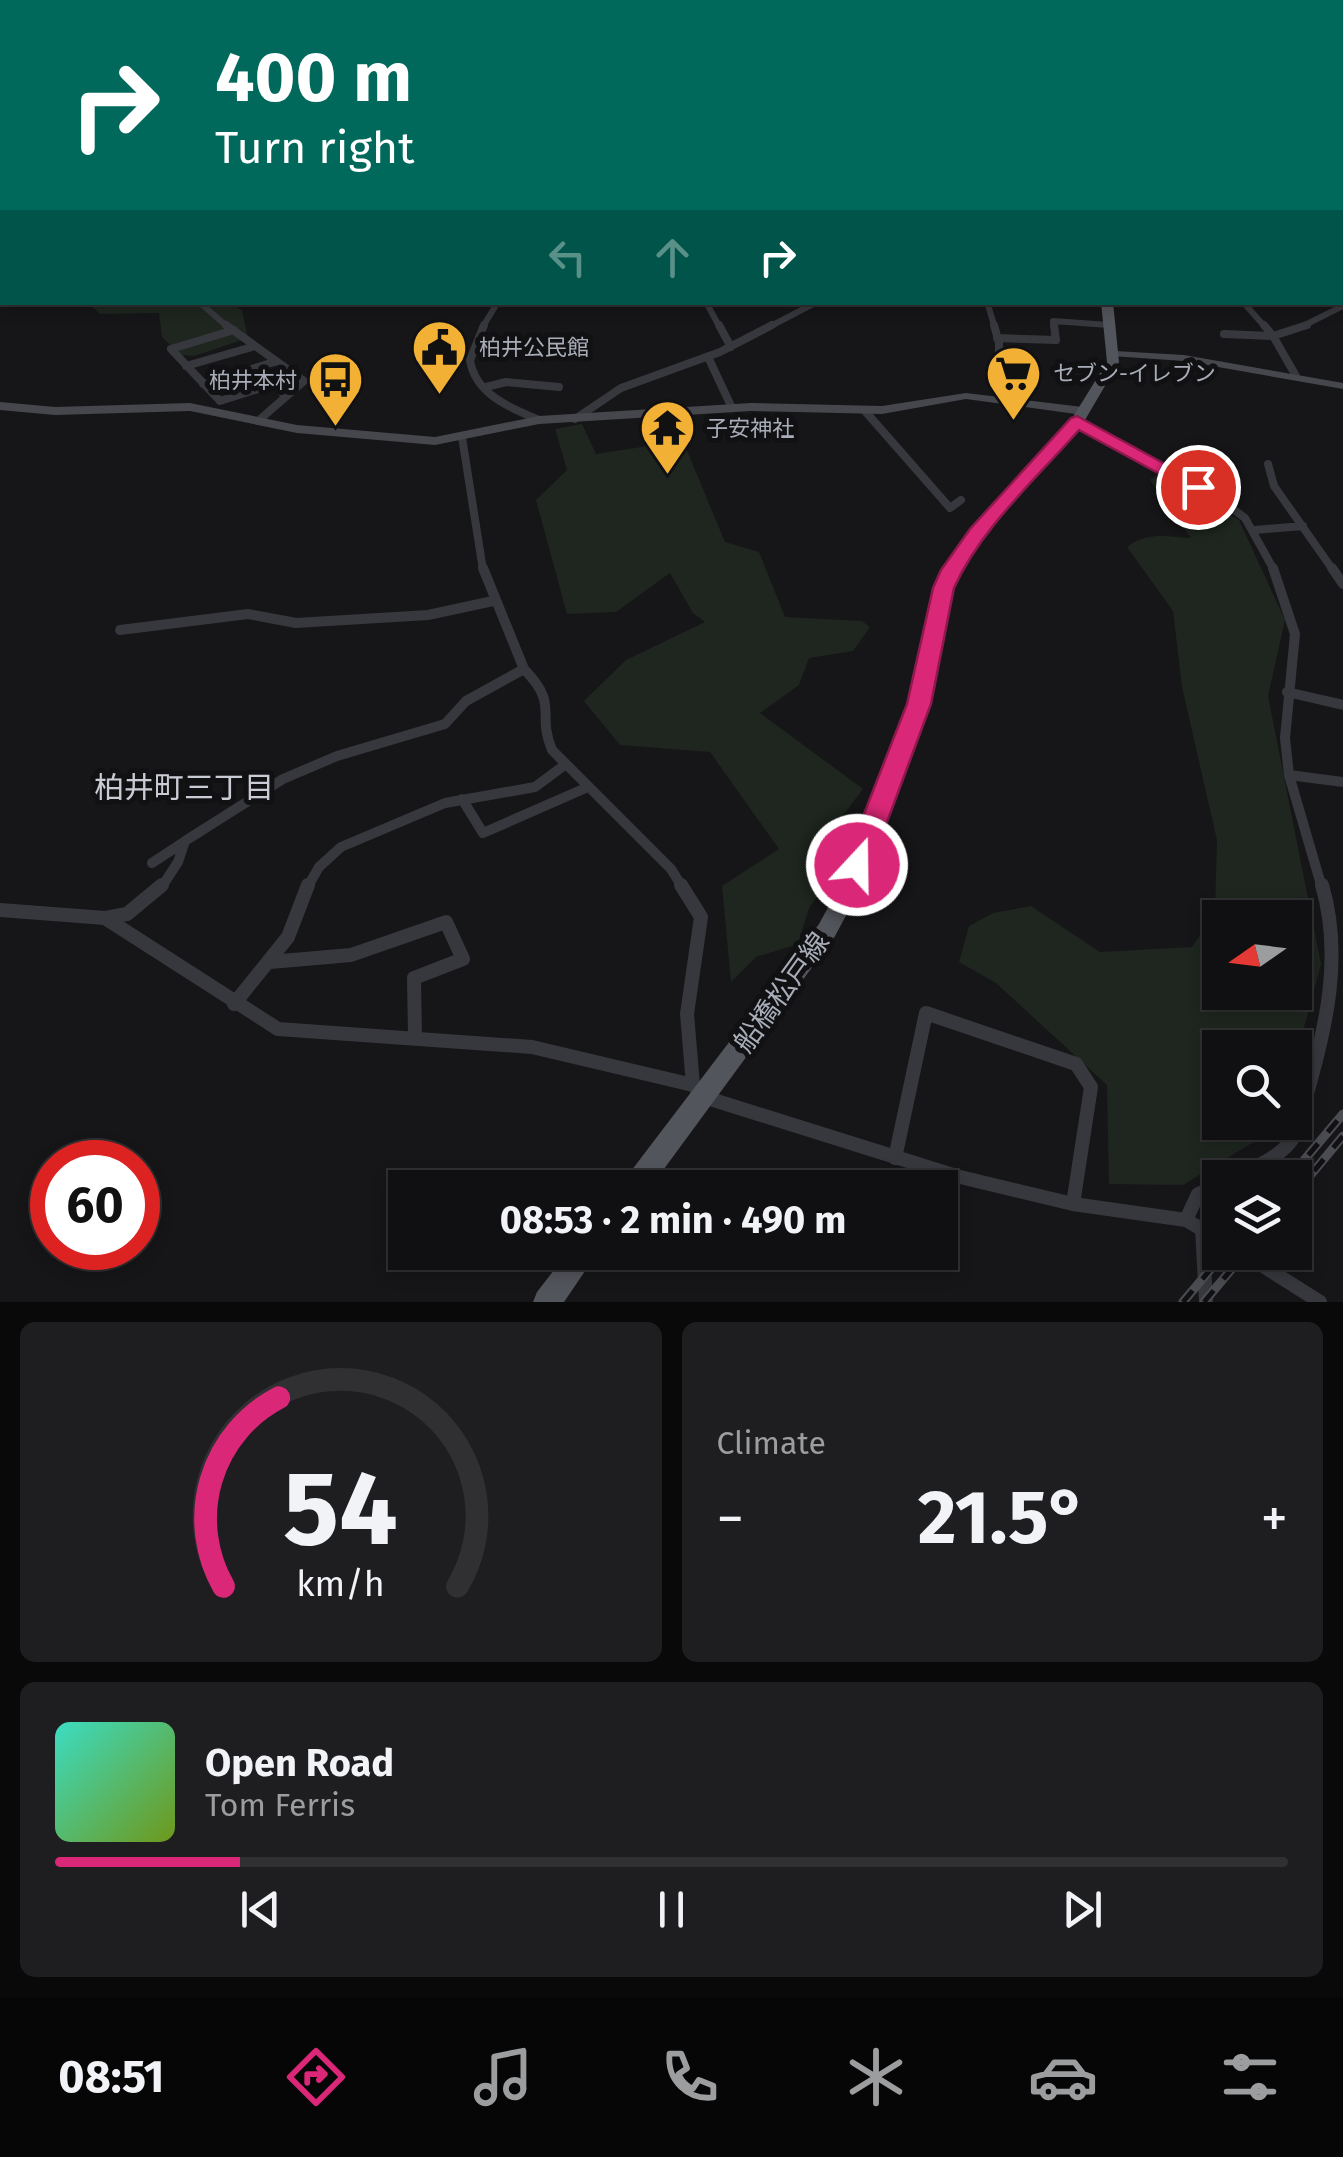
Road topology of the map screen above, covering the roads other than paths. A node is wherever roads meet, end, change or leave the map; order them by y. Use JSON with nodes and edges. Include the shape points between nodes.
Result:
{"nodes":[{"id":1,"x":203,"y":305,"type":"edge"},
{"id":2,"x":496,"y":305,"type":"edge"},
{"id":3,"x":708,"y":305,"type":"edge"},
{"id":4,"x":811,"y":305,"type":"edge"},
{"id":5,"x":989,"y":305,"type":"edge"},
{"id":6,"x":1107,"y":305,"type":"edge"},
{"id":7,"x":1246,"y":305,"type":"edge"},
{"id":8,"x":1343,"y":306,"type":"edge"},
{"id":9,"x":1109,"y":325,"type":"junction"},
{"id":10,"x":234,"y":330,"type":"junction"},
{"id":11,"x":1224,"y":334,"type":"dead end"},
{"id":12,"x":1274,"y":336,"type":"junction"},
{"id":13,"x":997,"y":338,"type":"junction"},
{"id":14,"x":252,"y":347,"type":"junction"},
{"id":15,"x":731,"y":347,"type":"junction"},
{"id":16,"x":1116,"y":354,"type":"junction"},
{"id":17,"x":708,"y":358,"type":"junction"},
{"id":18,"x":274,"y":362,"type":"junction"},
{"id":19,"x":186,"y":366,"type":"junction"},
{"id":20,"x":1296,"y":376,"type":"junction"},
{"id":21,"x":203,"y":384,"type":"junction"},
{"id":22,"x":1343,"y":386,"type":"edge"},
{"id":23,"x":486,"y":387,"type":"junction"},
{"id":24,"x":559,"y":387,"type":"dead end"},
{"id":25,"x":285,"y":396,"type":"junction"},
{"id":26,"x":999,"y":398,"type":"junction"},
{"id":27,"x":0,"y":406,"type":"edge"},
{"id":28,"x":732,"y":408,"type":"junction"},
{"id":29,"x":865,"y":411,"type":"junction"},
{"id":30,"x":1080,"y":416,"type":"junction"},
{"id":31,"x":575,"y":419,"type":"junction"},
{"id":32,"x":539,"y":420,"type":"junction"},
{"id":33,"x":258,"y":421,"type":"junction"},
{"id":34,"x":462,"y":437,"type":"junction"},
{"id":35,"x":1268,"y":464,"type":"dead end"},
{"id":36,"x":962,"y":500,"type":"dead end"},
{"id":37,"x":1303,"y":526,"type":"junction"},
{"id":38,"x":1255,"y":530,"type":"junction"},
{"id":39,"x":1343,"y":584,"type":"edge"},
{"id":40,"x":494,"y":601,"type":"junction"},
{"id":41,"x":120,"y":630,"type":"dead end"},
{"id":42,"x":524,"y":669,"type":"junction"},
{"id":43,"x":1287,"y":692,"type":"junction"},
{"id":44,"x":1343,"y":704,"type":"edge"},
{"id":45,"x":566,"y":764,"type":"junction"},
{"id":46,"x":1289,"y":775,"type":"junction"},
{"id":47,"x":1343,"y":782,"type":"edge"},
{"id":48,"x":588,"y":788,"type":"junction"},
{"id":49,"x":462,"y":798,"type":"junction"},
{"id":50,"x":185,"y":841,"type":"junction"},
{"id":51,"x":152,"y":863,"type":"dead end"},
{"id":52,"x":0,"y":910,"type":"edge"},
{"id":53,"x":105,"y":918,"type":"junction"},
{"id":54,"x":270,"y":962,"type":"junction"},
{"id":55,"x":234,"y":1004,"type":"junction"},
{"id":56,"x":415,"y":1036,"type":"junction"},
{"id":57,"x":698,"y":1091,"type":"junction"},
{"id":58,"x":895,"y":1158,"type":"junction"},
{"id":59,"x":1270,"y":1160,"type":"edge"},
{"id":60,"x":646,"y":1170,"type":"edge"},
{"id":61,"x":1202,"y":1192,"type":"edge"},
{"id":62,"x":1073,"y":1204,"type":"junction"},
{"id":63,"x":1194,"y":1224,"type":"junction"},
{"id":64,"x":1202,"y":1229,"type":"edge"},
{"id":65,"x":571,"y":1270,"type":"edge"},
{"id":66,"x":1269,"y":1270,"type":"edge"},
{"id":67,"x":547,"y":1302,"type":"edge"},
{"id":68,"x":1206,"y":1302,"type":"edge"},
{"id":69,"x":1320,"y":1302,"type":"edge"}],
"edges":[{"from":1,"to":10,"type":"street"},
{"from":2,"to":23,"type":"street","via":[[470,357]]},
{"from":3,"to":15,"type":"street"},
{"from":4,"to":15,"type":"street"},
{"from":5,"to":13,"type":"street"},
{"from":6,"to":9,"type":"main road"},
{"from":7,"to":12,"type":"street"},
{"from":8,"to":12,"type":"street"},
{"from":9,"to":13,"type":"street","via":[[1053,321],[1056,340]]},
{"from":9,"to":16,"type":"main road"},
{"from":10,"to":14,"type":"street"},
{"from":10,"to":19,"type":"street","via":[[171,350]]},
{"from":11,"to":12,"type":"street"},
{"from":12,"to":20,"type":"street"},
{"from":13,"to":26,"type":"street"},
{"from":14,"to":18,"type":"street"},
{"from":14,"to":19,"type":"street"},
{"from":15,"to":17,"type":"street"},
{"from":16,"to":20,"type":"street"},
{"from":16,"to":30,"type":"main road","name":"船橋松戸線"},
{"from":17,"to":28,"type":"street"},
{"from":17,"to":31,"type":"street","via":[[622,388]]},
{"from":18,"to":21,"type":"street"},
{"from":18,"to":25,"type":"street","via":[[304,380]]},
{"from":19,"to":21,"type":"street"},
{"from":20,"to":22,"type":"street"},
{"from":21,"to":25,"type":"street","via":[[220,401],[274,384]]},
{"from":23,"to":24,"type":"street"},
{"from":23,"to":32,"type":"street","via":[[506,407]]},
{"from":25,"to":33,"type":"street"},
{"from":26,"to":29,"type":"street"},
{"from":26,"to":30,"type":"street"},
{"from":27,"to":33,"type":"street","via":[[190,407]]},
{"from":28,"to":29,"type":"street"},
{"from":28,"to":31,"type":"street"},
{"from":29,"to":36,"type":"street","via":[[950,508]]},
{"from":30,"to":38,"type":"street","via":[[1217,497]]},
{"from":30,"to":57,"type":"main road","name":"船橋松戸線","via":[[952,570],[919,704],[846,895],[828,930]]},
{"from":31,"to":32,"type":"street"},
{"from":32,"to":34,"type":"street"},
{"from":33,"to":34,"type":"street","via":[[424,440]]},
{"from":34,"to":40,"type":"street"},
{"from":35,"to":37,"type":"street","via":[[1274,486]]},
{"from":37,"to":38,"type":"street"},
{"from":37,"to":39,"type":"street"},
{"from":38,"to":43,"type":"street","via":[[1291,612]]},
{"from":40,"to":41,"type":"street","via":[[428,615],[296,623],[248,614]]},
{"from":40,"to":42,"type":"street"},
{"from":42,"to":45,"type":"street","via":[[546,689],[545,738]]},
{"from":42,"to":50,"type":"street","via":[[466,701],[445,724],[282,779]]},
{"from":43,"to":44,"type":"street"},
{"from":43,"to":46,"type":"street"},
{"from":45,"to":48,"type":"street"},
{"from":45,"to":49,"type":"street","via":[[534,787]]},
{"from":46,"to":47,"type":"street"},
{"from":46,"to":59,"type":"street","via":[[1330,913],[1329,989],[1322,1042],[1293,1139]]},
{"from":48,"to":49,"type":"street","via":[[483,833]]},
{"from":48,"to":57,"type":"street","via":[[671,869],[701,917],[686,1014]]},
{"from":49,"to":54,"type":"street","via":[[341,847],[319,867]]},
{"from":50,"to":51,"type":"street"},
{"from":50,"to":53,"type":"street","via":[[159,890],[126,914]]},
{"from":52,"to":53,"type":"street"},
{"from":53,"to":55,"type":"street"},
{"from":54,"to":55,"type":"street"},
{"from":54,"to":56,"type":"street","via":[[351,955],[446,922],[463,959],[414,978]]},
{"from":55,"to":56,"type":"street","via":[[278,1029]]},
{"from":56,"to":57,"type":"street","via":[[532,1047]]},
{"from":57,"to":58,"type":"street"},
{"from":57,"to":60,"type":"main road","name":"船橋松戸線"},
{"from":58,"to":62,"type":"street"},
{"from":58,"to":62,"type":"street","via":[[926,1013],[1076,1064],[1091,1088]]},
{"from":61,"to":63,"type":"street"},
{"from":62,"to":63,"type":"street"},
{"from":63,"to":64,"type":"street"},
{"from":63,"to":68,"type":"street"},
{"from":65,"to":67,"type":"main road"},
{"from":66,"to":69,"type":"street"}]}
